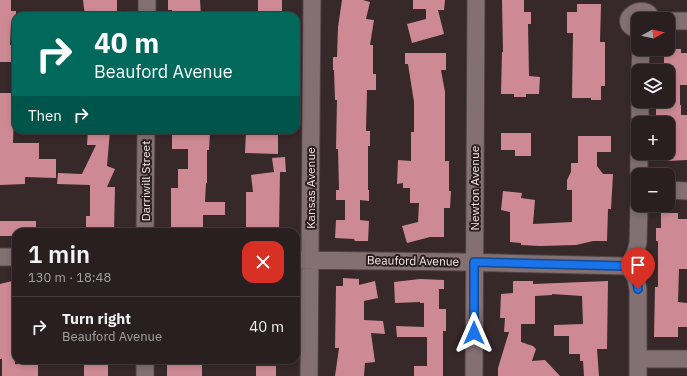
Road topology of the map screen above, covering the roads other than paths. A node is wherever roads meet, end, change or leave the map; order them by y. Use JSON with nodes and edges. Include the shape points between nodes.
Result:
{"nodes":[{"id":1,"x":147,"y":0,"type":"edge"},
{"id":2,"x":312,"y":0,"type":"edge"},
{"id":3,"x":476,"y":0,"type":"edge"},
{"id":4,"x":147,"y":12,"type":"edge"},
{"id":5,"x":675,"y":21,"type":"edge"},
{"id":6,"x":687,"y":21,"type":"edge"},
{"id":7,"x":146,"y":134,"type":"edge"},
{"id":8,"x":675,"y":190,"type":"edge"},
{"id":9,"x":687,"y":191,"type":"edge"},
{"id":10,"x":639,"y":212,"type":"edge"},
{"id":11,"x":145,"y":228,"type":"edge"},
{"id":12,"x":0,"y":256,"type":"edge"},
{"id":13,"x":12,"y":257,"type":"edge"},
{"id":14,"x":303,"y":260,"type":"edge"},
{"id":15,"x":474,"y":262,"type":"junction"},
{"id":16,"x":628,"y":267,"type":"junction"},
{"id":17,"x":638,"y":359,"type":"junction"},
{"id":18,"x":687,"y":360,"type":"edge"},
{"id":19,"x":145,"y":364,"type":"edge"},
{"id":20,"x":145,"y":376,"type":"edge"},
{"id":21,"x":310,"y":376,"type":"edge"},
{"id":22,"x":474,"y":376,"type":"edge"},
{"id":23,"x":638,"y":376,"type":"edge"}],
"edges":[{"from":1,"to":4,"type":"street"},
{"from":2,"to":14,"type":"street","name":"Kansas Avenue"},
{"from":3,"to":15,"type":"street","name":"Newton Avenue"},
{"from":5,"to":6,"type":"street"},
{"from":7,"to":11,"type":"street","name":"Darriwill Street"},
{"from":8,"to":9,"type":"street"},
{"from":10,"to":16,"type":"street","via":[[638,243]]},
{"from":12,"to":13,"type":"street"},
{"from":14,"to":15,"type":"street","name":"Beauford Avenue"},
{"from":14,"to":21,"type":"street","name":"Kansas Avenue"},
{"from":15,"to":16,"type":"street","name":"Beauford Avenue"},
{"from":15,"to":22,"type":"street","name":"Newton Avenue"},
{"from":16,"to":17,"type":"street","via":[[636,278],[638,289]]},
{"from":17,"to":18,"type":"street"},
{"from":17,"to":23,"type":"street"},
{"from":19,"to":20,"type":"street"}]}
